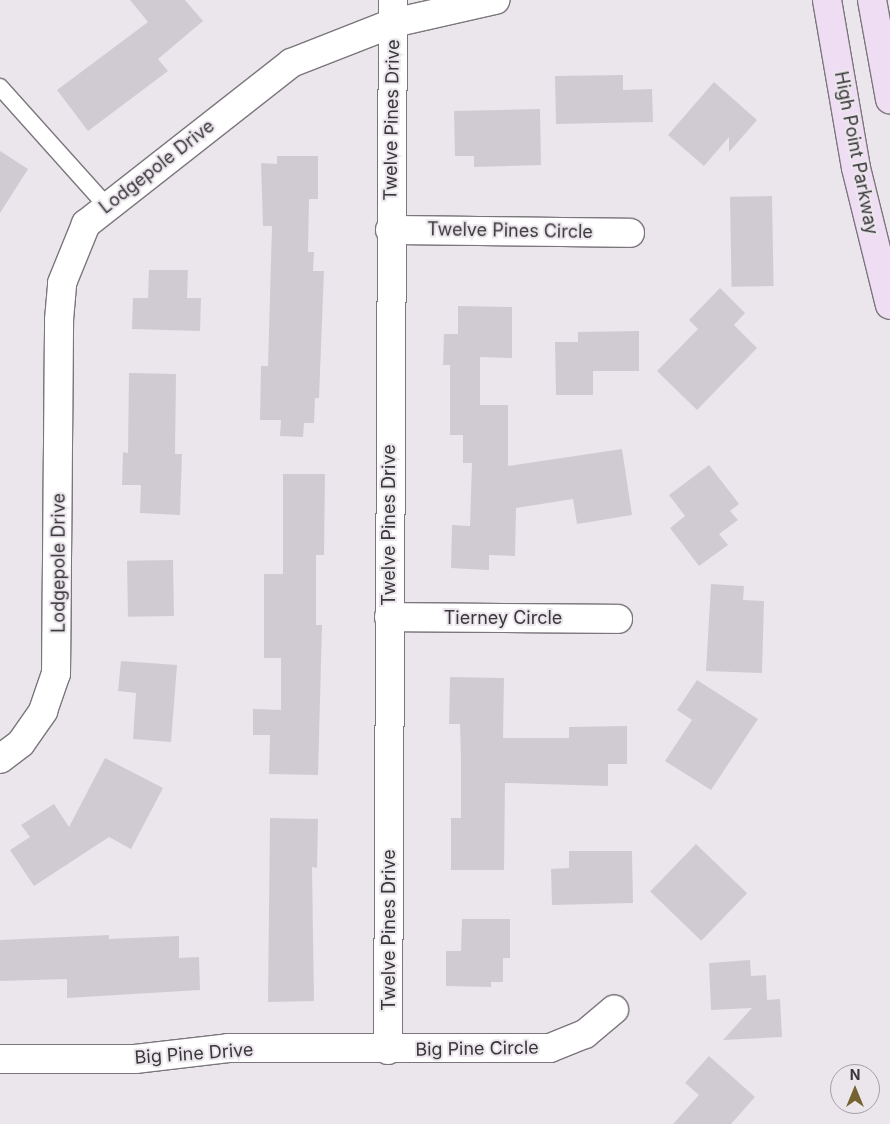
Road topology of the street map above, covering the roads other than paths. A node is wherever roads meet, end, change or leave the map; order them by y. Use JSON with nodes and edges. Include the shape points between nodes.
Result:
{"nodes":[{"id":1,"x":495,"y":0,"type":"edge"},
{"id":2,"x":828,"y":0,"type":"edge"},
{"id":3,"x":872,"y":0,"type":"edge"},
{"id":4,"x":393,"y":11,"type":"edge"},
{"id":5,"x":0,"y":88,"type":"edge"},
{"id":6,"x":890,"y":99,"type":"edge"},
{"id":7,"x":106,"y":204,"type":"junction"},
{"id":8,"x":390,"y":230,"type":"junction"},
{"id":9,"x":630,"y":233,"type":"dead end"},
{"id":10,"x":890,"y":305,"type":"edge"},
{"id":11,"x":389,"y":617,"type":"junction"},
{"id":12,"x":618,"y":619,"type":"dead end"},
{"id":13,"x":10,"y":751,"type":"edge"},
{"id":14,"x":614,"y":1010,"type":"dead end"},
{"id":15,"x":388,"y":1050,"type":"junction"},
{"id":16,"x":0,"y":1058,"type":"edge"}],
"edges":[{"from":1,"to":4,"type":"street","name":"Lodgepole Drive"},
{"from":2,"to":10,"type":"street","name":"High Point Parkway","via":[[856,168]]},
{"from":3,"to":6,"type":"street"},
{"from":4,"to":7,"type":"street","name":"Lodgepole Drive","via":[[292,63]]},
{"from":4,"to":8,"type":"street","name":"Twelve Pines Drive"},
{"from":5,"to":7,"type":"lane"},
{"from":7,"to":13,"type":"street","name":"Lodgepole Drive","via":[[86,224],[62,283],[59,645],[56,674],[43,711]]},
{"from":8,"to":9,"type":"street","name":"Twelve Pines Circle"},
{"from":8,"to":11,"type":"street","name":"Twelve Pines Drive"},
{"from":11,"to":12,"type":"street","name":"Tierney Circle"},
{"from":11,"to":15,"type":"street","name":"Twelve Pines Drive"},
{"from":14,"to":15,"type":"street","name":"Big Pine Circle","via":[[584,1034],[550,1048]]},
{"from":15,"to":16,"type":"street","name":"Big Pine Drive","via":[[228,1048],[134,1059]]}]}
